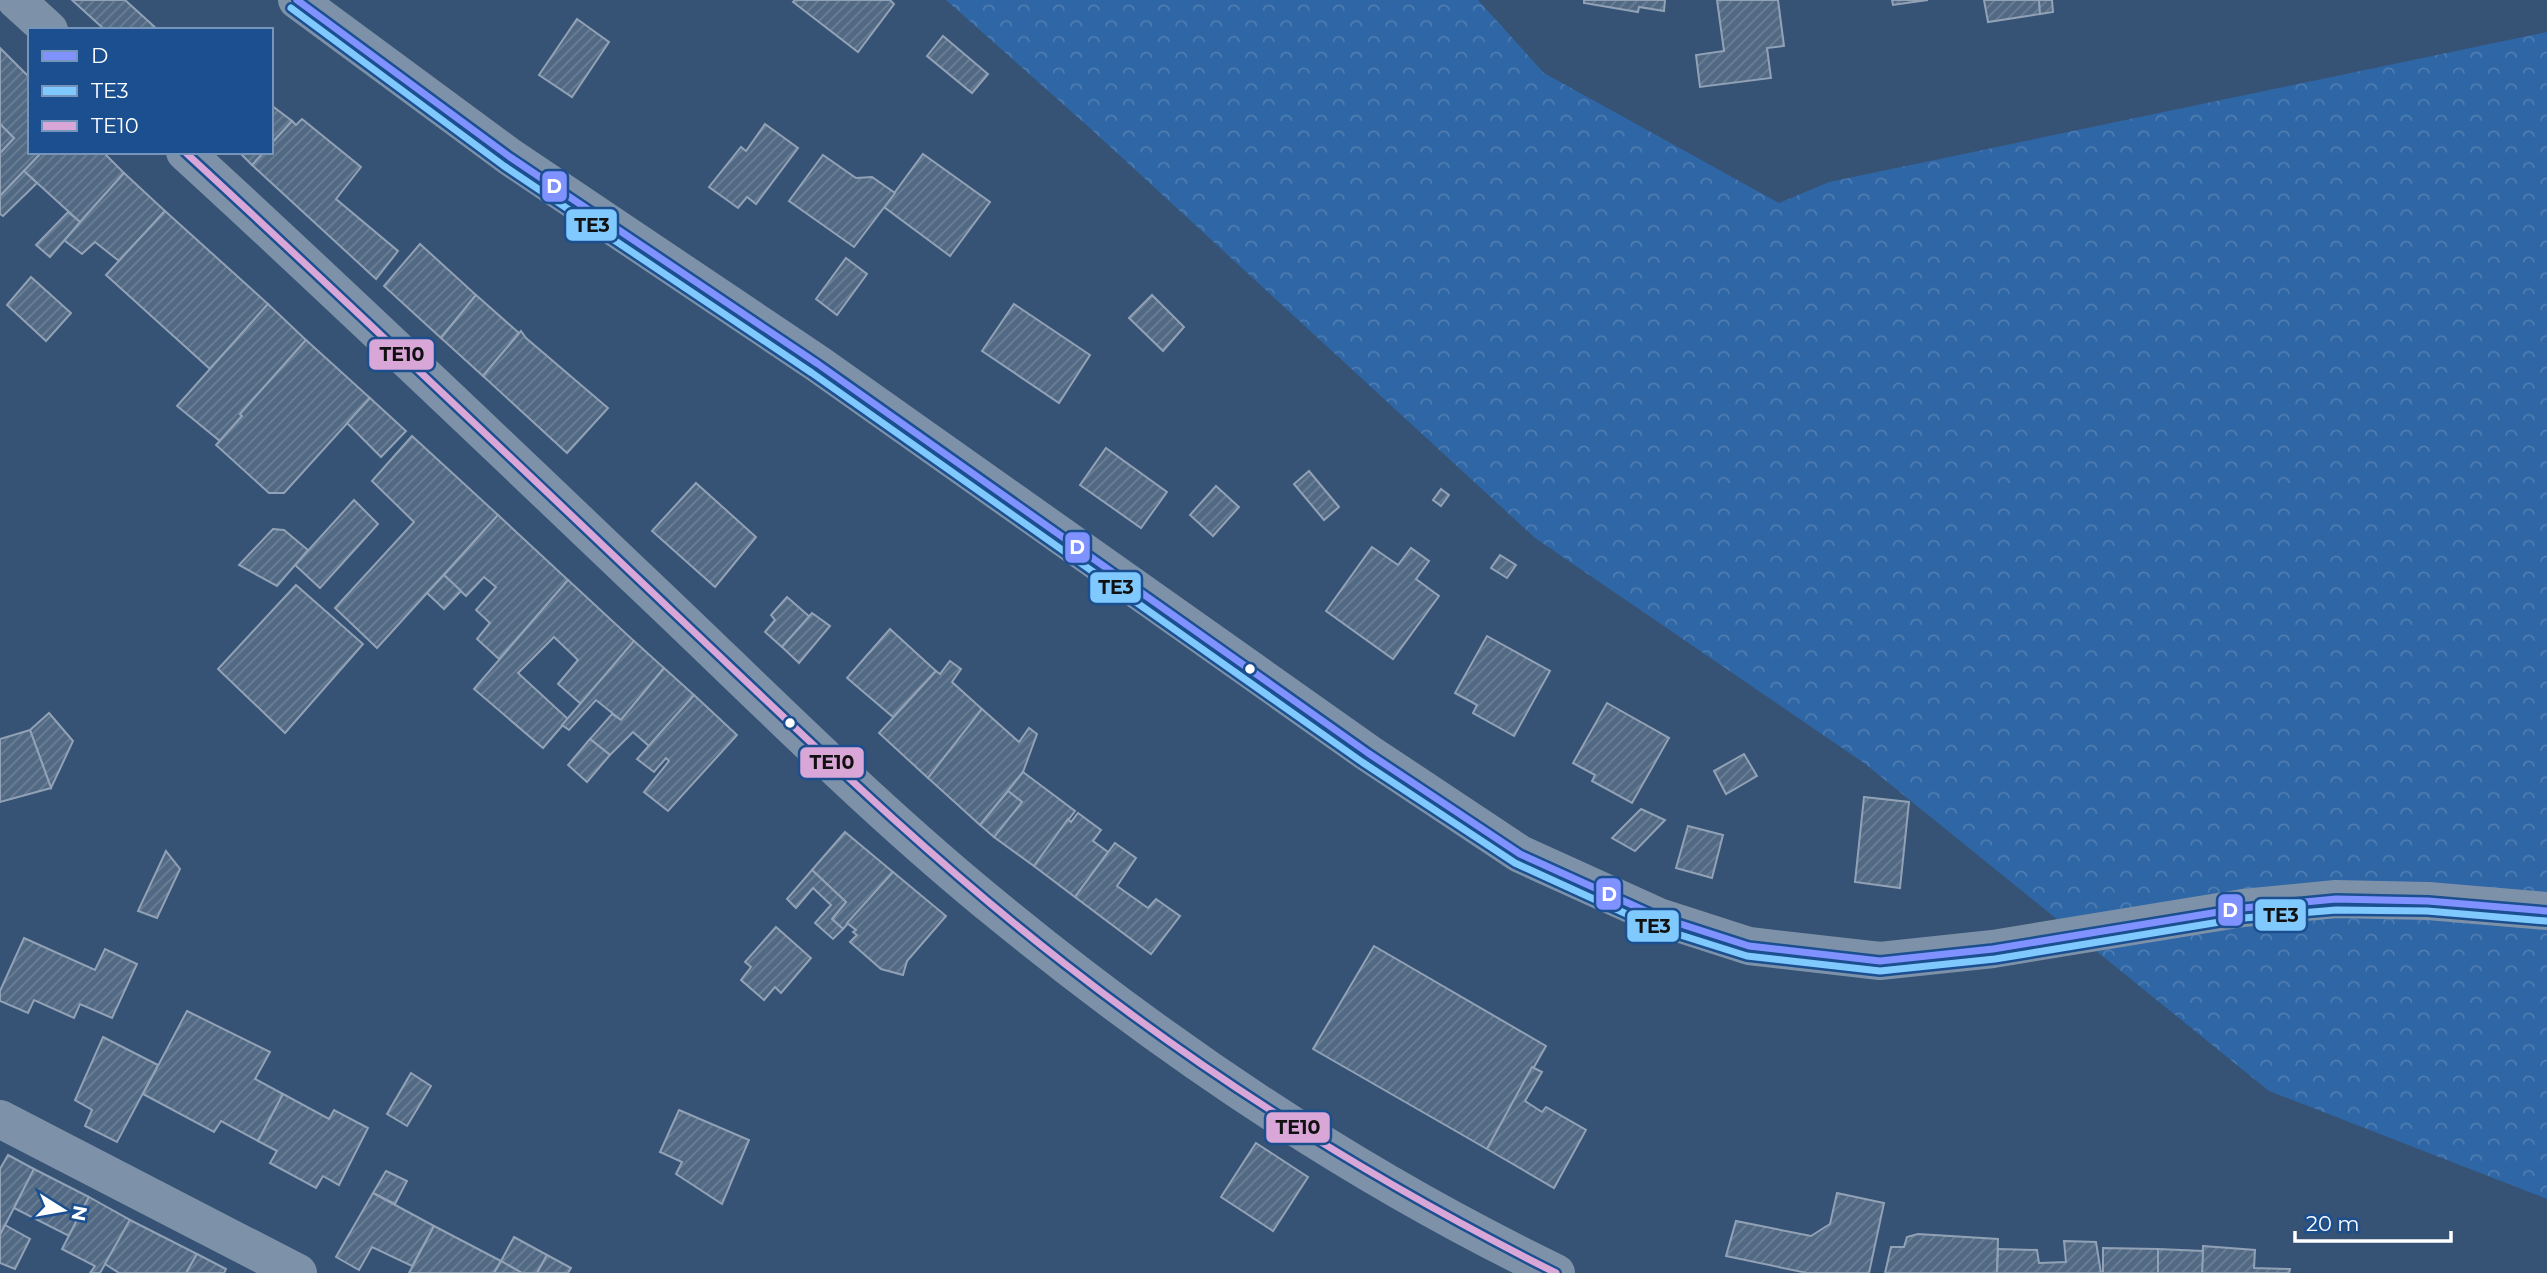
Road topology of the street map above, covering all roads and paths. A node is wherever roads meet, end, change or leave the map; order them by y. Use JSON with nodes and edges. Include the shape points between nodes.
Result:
{"nodes":[{"id":1,"x":16,"y":0,"type":"edge"},
{"id":2,"x":297,"y":0,"type":"edge"},
{"id":3,"x":47,"y":28,"type":"edge"},
{"id":4,"x":187,"y":154,"type":"edge"},
{"id":5,"x":2547,"y":911,"type":"edge"},
{"id":6,"x":0,"y":1119,"type":"edge"},
{"id":7,"x":298,"y":1273,"type":"edge"},
{"id":8,"x":1556,"y":1273,"type":"edge"}],
"edges":[{"from":1,"to":3,"type":"street"},
{"from":2,"to":5,"type":"street","via":[[510,157],[818,364],[1368,753],[1520,855],[1659,917],[1749,946],[1880,961],[1993,949],[2243,908],[2336,899]]},
{"from":4,"to":8,"type":"street","via":[[355,308],[780,716],[1000,912],[1130,1014],[1377,1178]]},
{"from":6,"to":7,"type":"street"}]}
